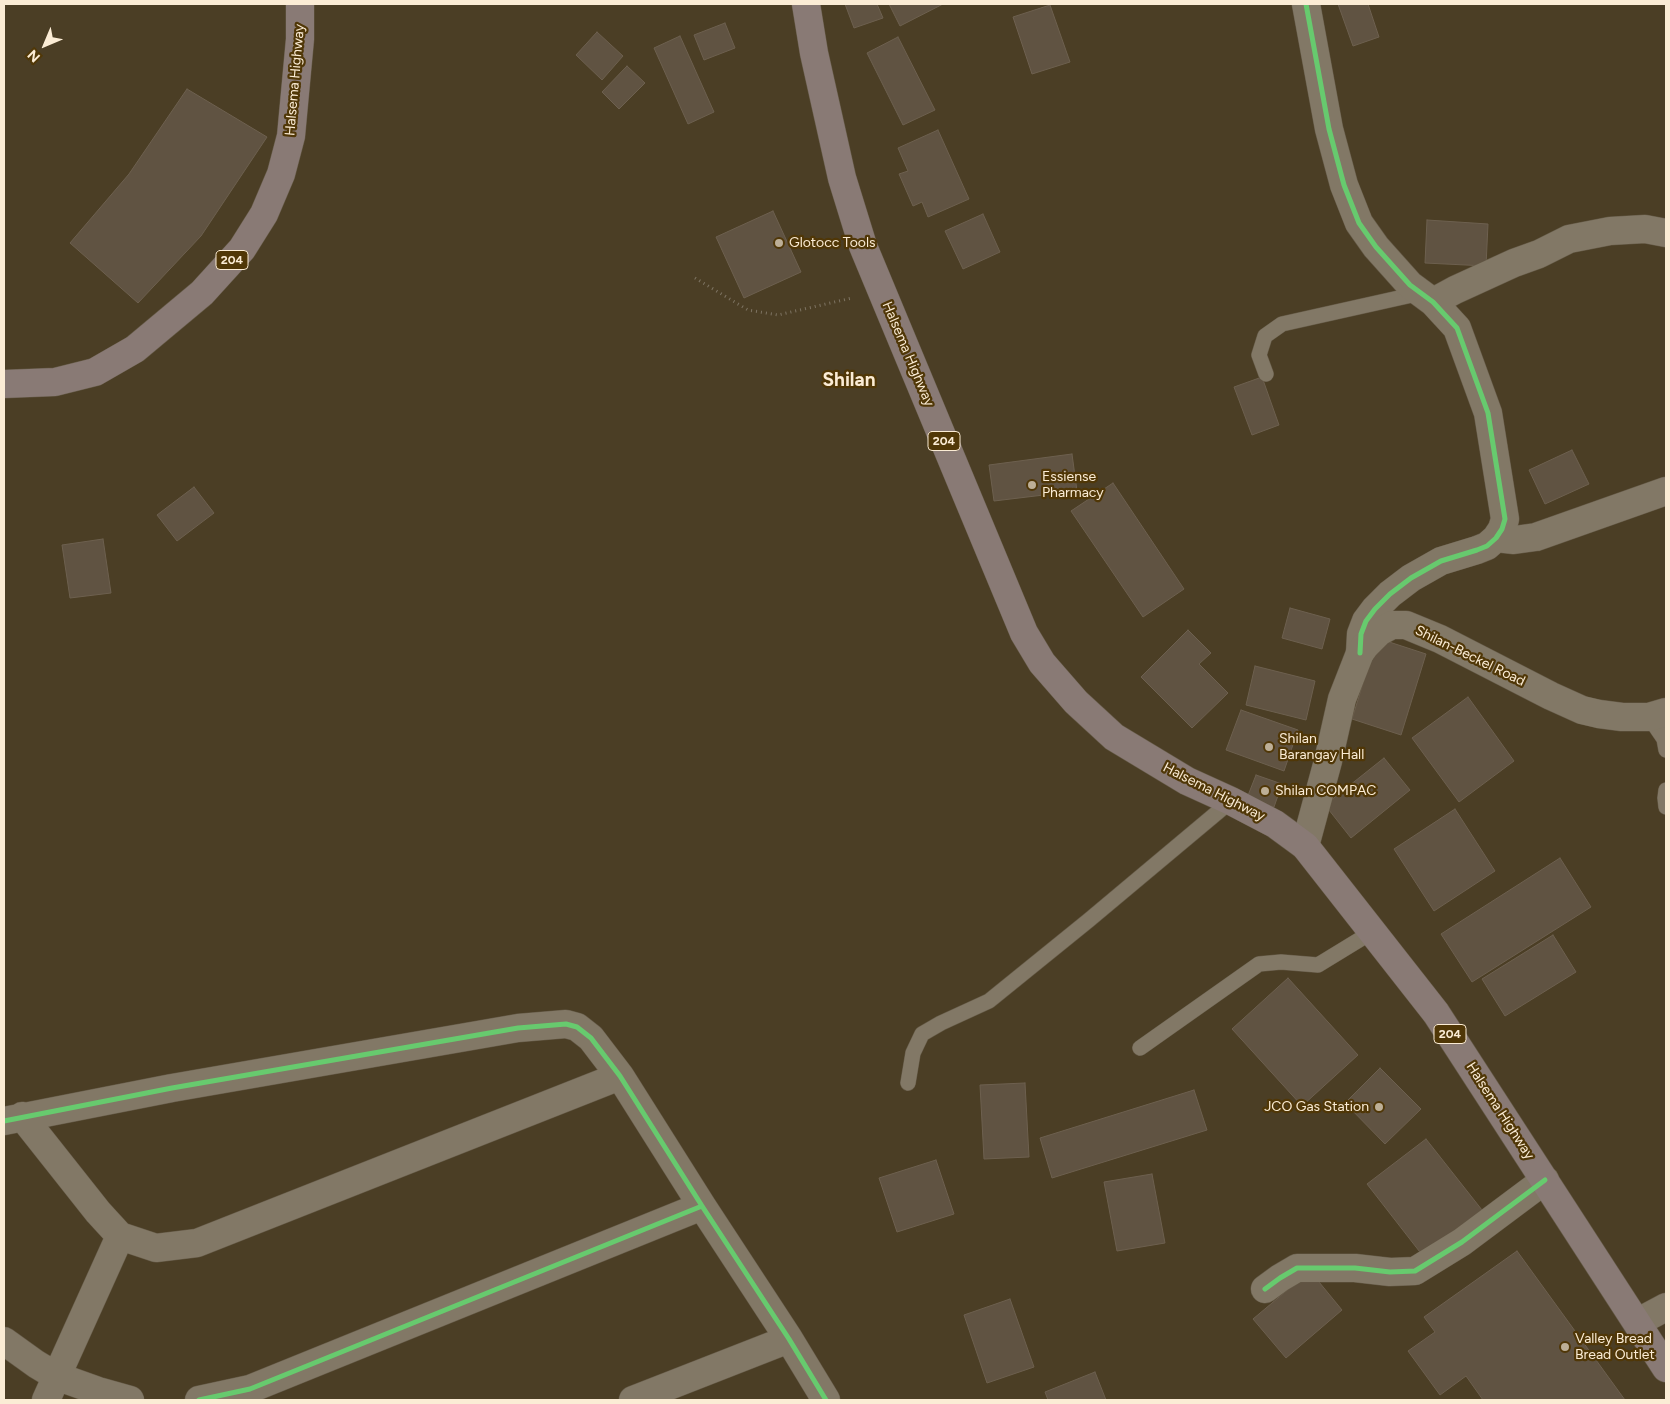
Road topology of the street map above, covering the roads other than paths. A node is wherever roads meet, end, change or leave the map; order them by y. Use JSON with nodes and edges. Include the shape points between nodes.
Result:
{"nodes":[{"id":1,"x":300,"y":4,"type":"edge"},
{"id":2,"x":806,"y":4,"type":"edge"},
{"id":3,"x":1306,"y":4,"type":"edge"},
{"id":4,"x":1666,"y":233,"type":"edge"},
{"id":5,"x":1427,"y":298,"type":"junction"},
{"id":6,"x":1266,"y":374,"type":"dead end"},
{"id":7,"x":4,"y":384,"type":"edge"},
{"id":8,"x":1666,"y":490,"type":"edge"},
{"id":9,"x":1496,"y":538,"type":"junction"},
{"id":10,"x":1360,"y":653,"type":"junction"},
{"id":11,"x":1658,"y":714,"type":"edge"},
{"id":12,"x":1666,"y":750,"type":"edge"},
{"id":13,"x":1666,"y":790,"type":"edge"},
{"id":14,"x":1231,"y":801,"type":"junction"},
{"id":15,"x":1666,"y":807,"type":"edge"},
{"id":16,"x":1305,"y":846,"type":"junction"},
{"id":17,"x":1372,"y":932,"type":"junction"},
{"id":18,"x":1140,"y":1048,"type":"dead end"},
{"id":19,"x":620,"y":1076,"type":"junction"},
{"id":20,"x":908,"y":1083,"type":"dead end"},
{"id":21,"x":13,"y":1119,"type":"edge"},
{"id":22,"x":1545,"y":1180,"type":"junction"},
{"id":23,"x":702,"y":1206,"type":"junction"},
{"id":24,"x":120,"y":1236,"type":"junction"},
{"id":25,"x":1266,"y":1289,"type":"dead end"},
{"id":26,"x":1666,"y":1307,"type":"edge"},
{"id":27,"x":1638,"y":1322,"type":"junction"},
{"id":28,"x":789,"y":1339,"type":"junction"},
{"id":29,"x":4,"y":1341,"type":"edge"},
{"id":30,"x":1666,"y":1368,"type":"edge"},
{"id":31,"x":56,"y":1376,"type":"junction"},
{"id":32,"x":46,"y":1400,"type":"edge"},
{"id":33,"x":130,"y":1400,"type":"edge"},
{"id":34,"x":199,"y":1400,"type":"edge"},
{"id":35,"x":633,"y":1400,"type":"edge"},
{"id":36,"x":826,"y":1400,"type":"edge"}],
"edges":[{"from":1,"to":7,"type":"highway","name":"Halsema Highway","number":"204","via":[[291,136],[281,174],[264,214],[242,249],[202,292],[135,349],[95,372],[55,382]]},
{"from":2,"to":14,"type":"highway","name":"Halsema Highway","number":"204","via":[[842,178],[863,246],[1024,633],[1042,663],[1076,702],[1114,737],[1186,781]]},
{"from":3,"to":5,"type":"street","via":[[1329,129],[1358,224],[1410,284]]},
{"from":4,"to":5,"type":"street","via":[[1644,229],[1610,231],[1569,240],[1455,290]]},
{"from":5,"to":6,"type":"lane","via":[[1282,324],[1265,336],[1258,355]]},
{"from":5,"to":9,"type":"street","via":[[1457,328],[1488,413],[1505,518]]},
{"from":8,"to":9,"type":"street","via":[[1536,537]]},
{"from":9,"to":10,"type":"street","via":[[1487,546],[1441,561],[1390,594],[1366,621],[1360,634]]},
{"from":10,"to":11,"type":"street","name":"Shilan-Beckel Road","via":[[1379,632],[1392,625],[1406,625],[1582,710],[1622,717]]},
{"from":10,"to":16,"type":"street","name":"Shilan-Beckel Road","via":[[1342,699]]},
{"from":11,"to":12,"type":"lane"},
{"from":13,"to":15,"type":"lane"},
{"from":14,"to":16,"type":"highway","name":"Halsema Highway","number":"204","via":[[1275,824]]},
{"from":14,"to":20,"type":"lane","via":[[989,1001],[922,1034],[913,1053]]},
{"from":16,"to":17,"type":"highway","name":"Halsema Highway","number":"204"},
{"from":17,"to":18,"type":"lane","via":[[1318,965],[1259,964]]},
{"from":17,"to":22,"type":"highway","name":"Halsema Highway","number":"204","via":[[1436,1012]]},
{"from":19,"to":21,"type":"street","via":[[591,1038],[577,1027],[566,1024],[508,1029]]},
{"from":19,"to":23,"type":"street"},
{"from":19,"to":24,"type":"street","via":[[197,1243],[156,1248]]},
{"from":21,"to":24,"type":"street"},
{"from":22,"to":25,"type":"street","via":[[1462,1242],[1415,1271],[1297,1268]]},
{"from":22,"to":27,"type":"highway","name":"Halsema Highway","number":"204"},
{"from":23,"to":28,"type":"street"},
{"from":23,"to":34,"type":"street","via":[[250,1389]]},
{"from":24,"to":31,"type":"street"},
{"from":26,"to":27,"type":"street"},
{"from":27,"to":30,"type":"highway","name":"Halsema Highway","number":"204"},
{"from":28,"to":35,"type":"street"},
{"from":28,"to":36,"type":"street"},
{"from":29,"to":31,"type":"street"},
{"from":31,"to":32,"type":"street"},
{"from":31,"to":33,"type":"street"}]}
